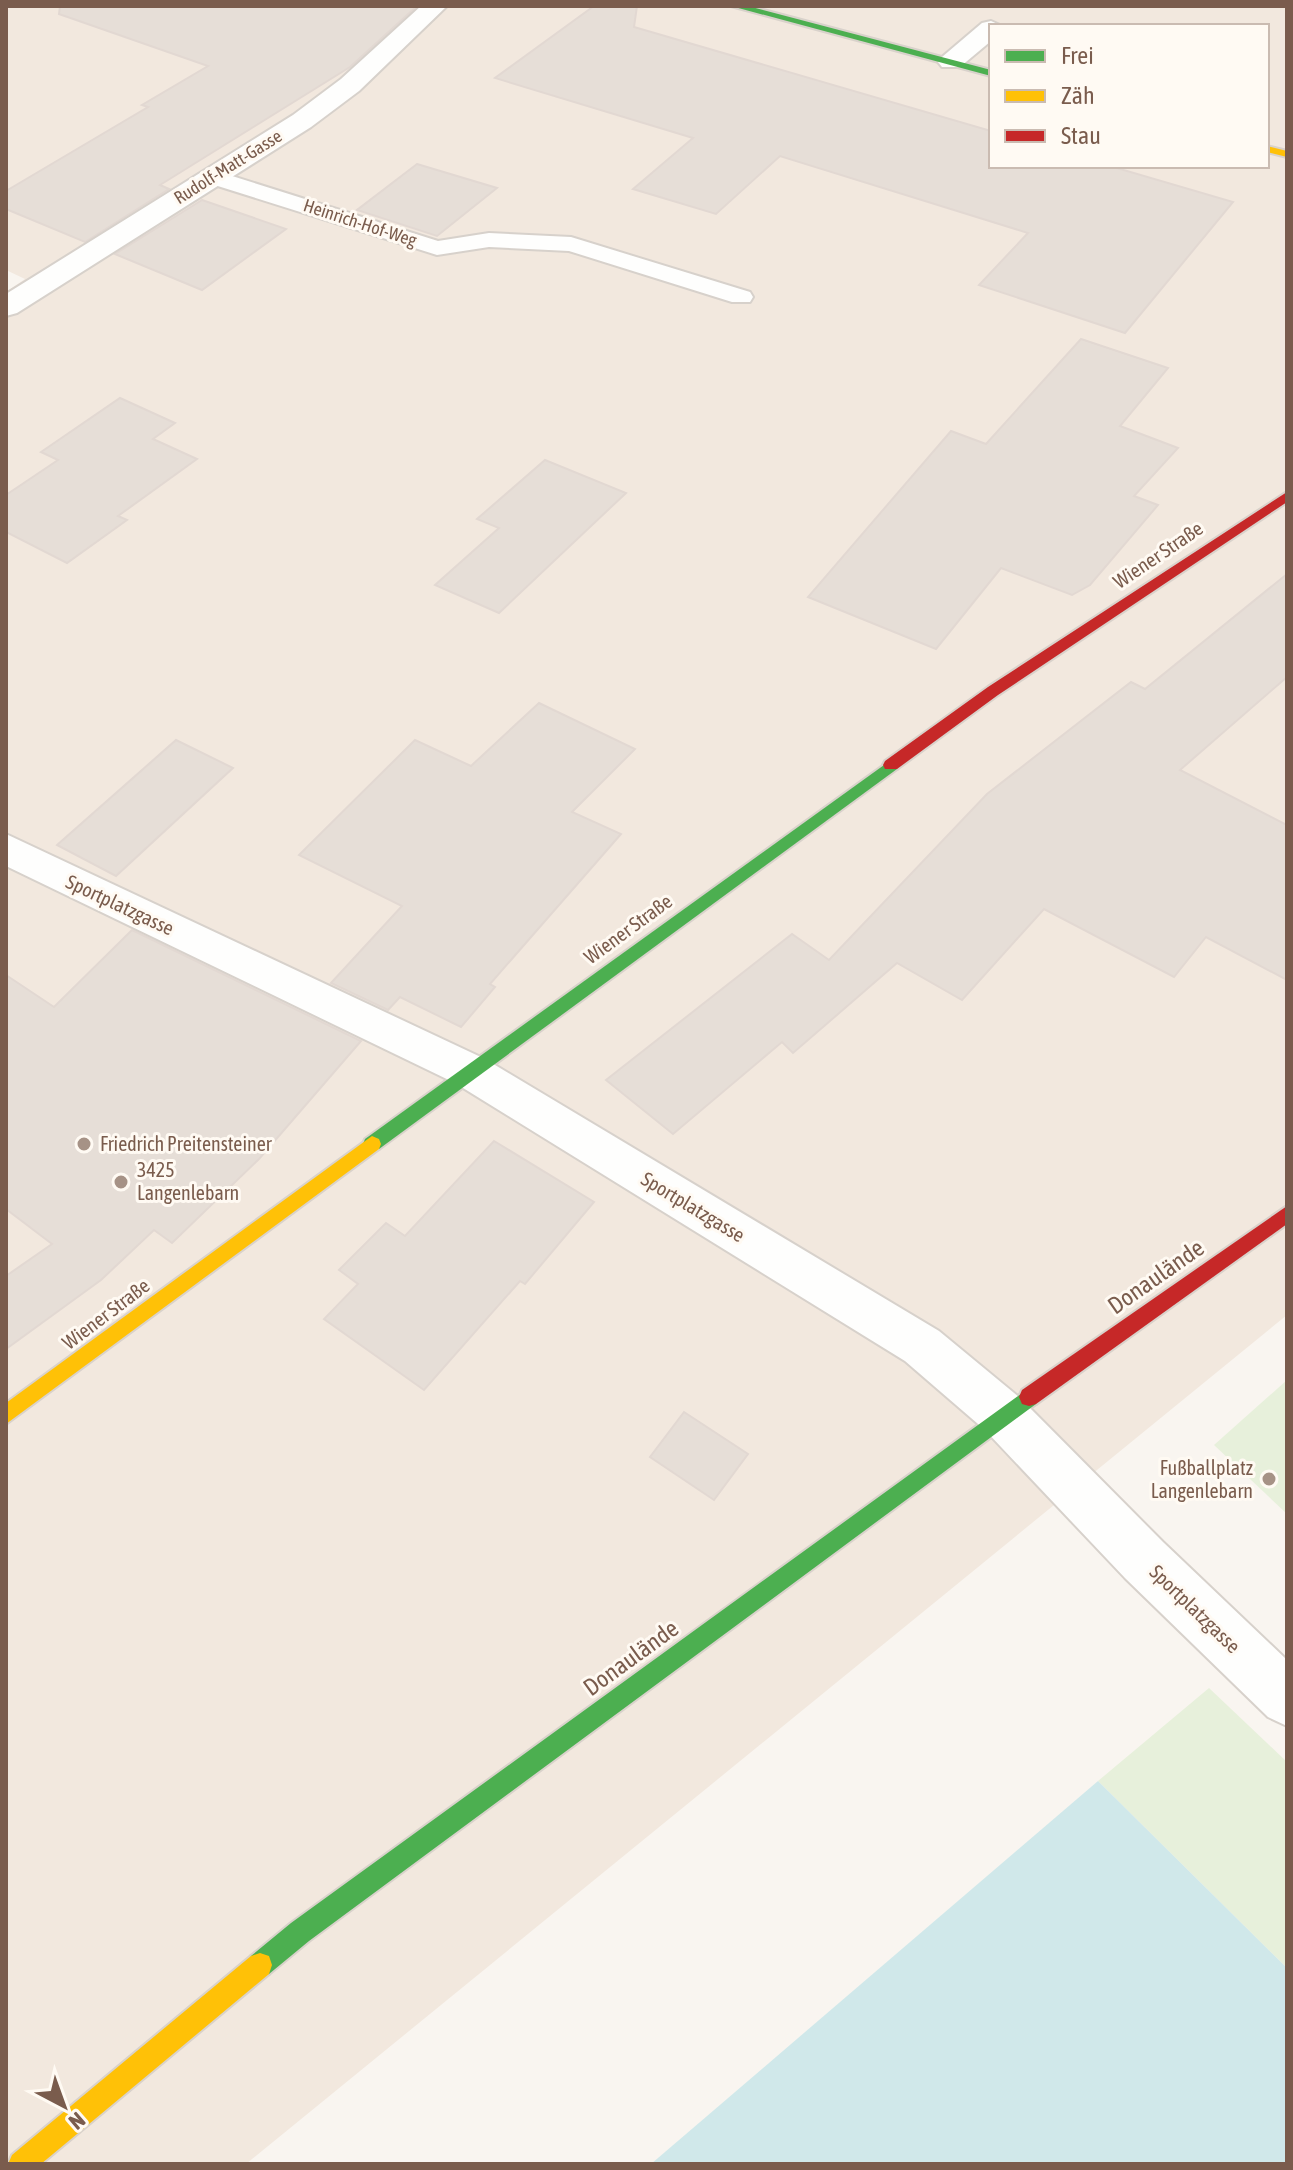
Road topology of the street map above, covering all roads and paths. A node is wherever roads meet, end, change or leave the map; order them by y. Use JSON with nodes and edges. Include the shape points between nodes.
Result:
{"nodes":[{"id":1,"x":435,"y":6,"type":"edge"},
{"id":2,"x":736,"y":6,"type":"edge"},
{"id":3,"x":989,"y":29,"type":"edge"},
{"id":4,"x":951,"y":62,"type":"junction"},
{"id":5,"x":989,"y":72,"type":"edge"},
{"id":6,"x":213,"y":177,"type":"junction"},
{"id":7,"x":741,"y":297,"type":"dead end"},
{"id":8,"x":6,"y":307,"type":"edge"},
{"id":9,"x":1287,"y":496,"type":"edge"},
{"id":10,"x":6,"y":849,"type":"edge"},
{"id":11,"x":470,"y":1071,"type":"junction"},
{"id":12,"x":1287,"y":1214,"type":"edge"},
{"id":13,"x":1004,"y":1414,"type":"junction"},
{"id":14,"x":6,"y":1415,"type":"edge"},
{"id":15,"x":1287,"y":1698,"type":"edge"},
{"id":16,"x":21,"y":2164,"type":"edge"}],
"edges":[{"from":1,"to":6,"type":"street","name":"Rudolf-Matt-Gasse","via":[[350,85]]},
{"from":2,"to":4,"type":"main road"},
{"from":3,"to":4,"type":"street"},
{"from":4,"to":5,"type":"main road"},
{"from":6,"to":7,"type":"lane","name":"Heinrich-Hof-Weg","via":[[437,248],[489,240],[571,244]]},
{"from":6,"to":8,"type":"street","name":"Rudolf-Matt-Gasse"},
{"from":9,"to":11,"type":"main road","name":"Wiener Straße","via":[[993,691]]},
{"from":10,"to":11,"type":"street","name":"Sportplatzgasse"},
{"from":11,"to":13,"type":"street","name":"Sportplatzgasse","via":[[922,1346]]},
{"from":11,"to":14,"type":"main road","name":"Wiener Straße"},
{"from":12,"to":13,"type":"main road","name":"Donaulände"},
{"from":13,"to":15,"type":"street","name":"Sportplatzgasse"},
{"from":13,"to":16,"type":"main road","name":"Donaulände","via":[[300,1932]]}]}
